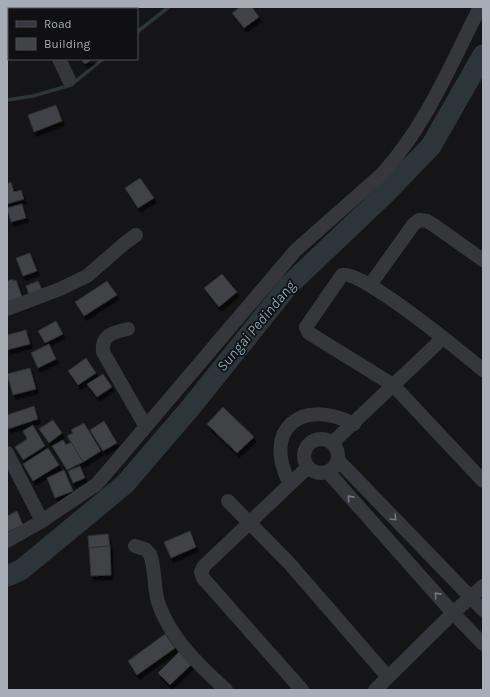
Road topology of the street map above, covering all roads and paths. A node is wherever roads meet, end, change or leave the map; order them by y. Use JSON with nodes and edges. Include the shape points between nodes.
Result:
{"nodes":[{"id":1,"x":480,"y":7,"type":"edge"},
{"id":2,"x":59,"y":60,"type":"edge"},
{"id":3,"x":69,"y":80,"type":"dead end"},
{"id":4,"x":136,"y":235,"type":"dead end"},
{"id":5,"x":483,"y":260,"type":"edge"},
{"id":6,"x":370,"y":285,"type":"junction"},
{"id":7,"x":7,"y":309,"type":"edge"},
{"id":8,"x":128,"y":329,"type":"dead end"},
{"id":9,"x":443,"y":338,"type":"junction"},
{"id":10,"x":483,"y":370,"type":"edge"},
{"id":11,"x":392,"y":385,"type":"junction"},
{"id":12,"x":354,"y":424,"type":"junction"},
{"id":13,"x":146,"y":427,"type":"junction"},
{"id":14,"x":332,"y":443,"type":"junction"},
{"id":15,"x":7,"y":453,"type":"edge"},
{"id":16,"x":338,"y":460,"type":"junction"},
{"id":17,"x":308,"y":466,"type":"junction"},
{"id":18,"x":328,"y":472,"type":"junction"},
{"id":19,"x":483,"y":481,"type":"edge"},
{"id":20,"x":290,"y":484,"type":"junction"},
{"id":21,"x":228,"y":501,"type":"dead end"},
{"id":22,"x":42,"y":521,"type":"junction"},
{"id":23,"x":250,"y":523,"type":"junction"},
{"id":24,"x":7,"y":541,"type":"edge"},
{"id":25,"x":135,"y":546,"type":"dead end"},
{"id":26,"x":483,"y":586,"type":"edge"},
{"id":27,"x":471,"y":598,"type":"junction"},
{"id":28,"x":483,"y":610,"type":"edge"},
{"id":29,"x":453,"y":613,"type":"junction"},
{"id":30,"x":483,"y":644,"type":"edge"},
{"id":31,"x":388,"y":677,"type":"junction"},
{"id":32,"x":226,"y":690,"type":"edge"},
{"id":33,"x":302,"y":690,"type":"edge"},
{"id":34,"x":375,"y":690,"type":"edge"}],
"edges":[{"from":1,"to":13,"type":"street","via":[[424,117],[407,144],[382,174],[296,250]]},
{"from":2,"to":3,"type":"street"},
{"from":4,"to":7,"type":"street","via":[[87,276]]},
{"from":5,"to":6,"type":"street","via":[[435,226],[419,220]]},
{"from":6,"to":9,"type":"street"},
{"from":6,"to":11,"type":"street","via":[[349,274],[342,275],[306,330]]},
{"from":8,"to":13,"type":"street","via":[[106,338],[102,344],[103,352]]},
{"from":9,"to":10,"type":"street"},
{"from":9,"to":11,"type":"street"},
{"from":11,"to":12,"type":"street"},
{"from":11,"to":19,"type":"street"},
{"from":12,"to":14,"type":"street"},
{"from":12,"to":20,"type":"street","via":[[325,413],[305,416],[288,426],[280,450],[281,463]]},
{"from":13,"to":22,"type":"street","via":[[98,484]]},
{"from":14,"to":16,"type":"street","via":[[337,451]]},
{"from":14,"to":17,"type":"street","via":[[319,439],[312,442],[305,453]]},
{"from":15,"to":22,"type":"street"},
{"from":16,"to":18,"type":"street"},
{"from":16,"to":27,"type":"street","one_way":true},
{"from":17,"to":18,"type":"street","via":[[317,472]]},
{"from":17,"to":20,"type":"street"},
{"from":29,"to":18,"type":"street","one_way":true},
{"from":20,"to":23,"type":"street"},
{"from":21,"to":23,"type":"street"},
{"from":22,"to":24,"type":"street"},
{"from":23,"to":31,"type":"street","via":[[290,563]]},
{"from":23,"to":33,"type":"street","via":[[204,566],[201,575]]},
{"from":25,"to":32,"type":"street","via":[[145,549],[150,554],[159,605],[175,635],[207,673]]},
{"from":26,"to":27,"type":"street"},
{"from":27,"to":28,"type":"street"},
{"from":27,"to":29,"type":"street"},
{"from":29,"to":30,"type":"street"},
{"from":29,"to":31,"type":"street"},
{"from":31,"to":34,"type":"street"}]}
